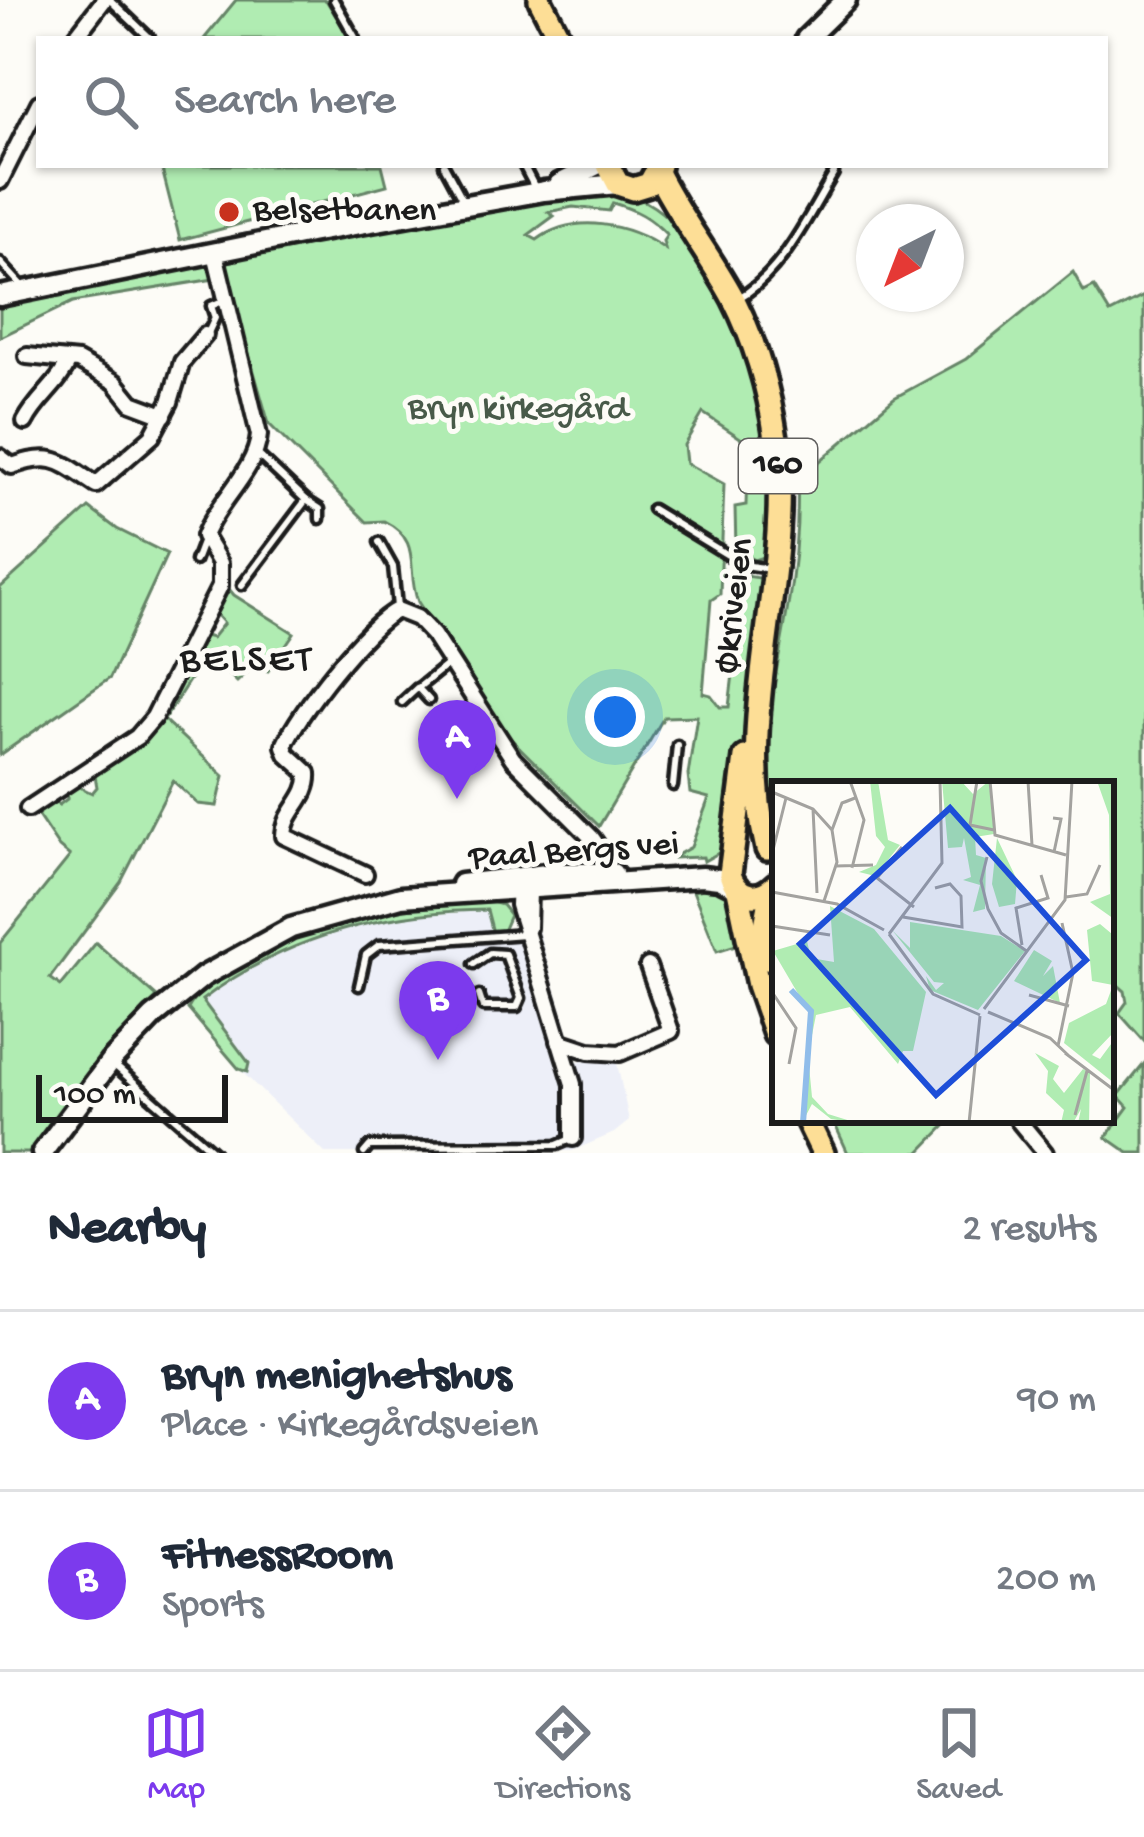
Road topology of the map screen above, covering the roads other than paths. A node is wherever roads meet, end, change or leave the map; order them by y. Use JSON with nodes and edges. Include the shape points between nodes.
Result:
{"nodes":[{"id":1,"x":107,"y":0,"type":"edge"},
{"id":2,"x":334,"y":0,"type":"edge"},
{"id":3,"x":540,"y":0,"type":"edge"},
{"id":4,"x":846,"y":0,"type":"edge"},
{"id":5,"x":77,"y":36,"type":"edge"},
{"id":6,"x":148,"y":36,"type":"edge"},
{"id":7,"x":354,"y":36,"type":"edge"},
{"id":8,"x":558,"y":36,"type":"edge"},
{"id":9,"x":809,"y":36,"type":"edge"},
{"id":10,"x":36,"y":109,"type":"edge"},
{"id":11,"x":446,"y":168,"type":"edge"},
{"id":12,"x":525,"y":168,"type":"edge"},
{"id":13,"x":591,"y":168,"type":"edge"},
{"id":14,"x":658,"y":168,"type":"edge"},
{"id":15,"x":660,"y":168,"type":"edge"},
{"id":16,"x":834,"y":173,"type":"dead end"},
{"id":17,"x":622,"y":179,"type":"edge"},
{"id":18,"x":0,"y":181,"type":"edge"},
{"id":19,"x":541,"y":192,"type":"junction"},
{"id":20,"x":466,"y":206,"type":"junction"},
{"id":21,"x":693,"y":235,"type":"junction"},
{"id":22,"x":215,"y":253,"type":"junction"},
{"id":23,"x":0,"y":262,"type":"edge"},
{"id":24,"x":25,"y":292,"type":"junction"},
{"id":25,"x":0,"y":296,"type":"edge"},
{"id":26,"x":228,"y":298,"type":"junction"},
{"id":27,"x":734,"y":301,"type":"junction"},
{"id":28,"x":205,"y":335,"type":"joint"},
{"id":29,"x":27,"y":356,"type":"dead end"},
{"id":30,"x":69,"y":361,"type":"junction"},
{"id":31,"x":164,"y":415,"type":"junction"},
{"id":32,"x":25,"y":422,"type":"dead end"},
{"id":33,"x":256,"y":453,"type":"junction"},
{"id":34,"x":6,"y":461,"type":"edge"},
{"id":35,"x":0,"y":479,"type":"edge"},
{"id":36,"x":305,"y":500,"type":"junction"},
{"id":37,"x":652,"y":509,"type":"dead end"},
{"id":38,"x":320,"y":519,"type":"dead end"},
{"id":39,"x":204,"y":536,"type":"junction"},
{"id":40,"x":379,"y":542,"type":"dead end"},
{"id":41,"x":196,"y":561,"type":"dead end"},
{"id":42,"x":774,"y":569,"type":"junction"},
{"id":43,"x":242,"y":585,"type":"dead end"},
{"id":44,"x":398,"y":610,"type":"junction"},
{"id":45,"x":450,"y":661,"type":"junction"},
{"id":46,"x":418,"y":688,"type":"junction"},
{"id":47,"x":429,"y":700,"type":"dead end"},
{"id":48,"x":402,"y":702,"type":"dead end"},
{"id":49,"x":757,"y":715,"type":"junction"},
{"id":50,"x":677,"y":745,"type":"dead end"},
{"id":51,"x":673,"y":786,"type":"dead end"},
{"id":52,"x":28,"y":809,"type":"dead end"},
{"id":53,"x":771,"y":853,"type":"edge"},
{"id":54,"x":733,"y":858,"type":"junction"},
{"id":55,"x":365,"y":874,"type":"dead end"},
{"id":56,"x":608,"y":878,"type":"junction"},
{"id":57,"x":522,"y":885,"type":"junction"},
{"id":58,"x":772,"y":887,"type":"edge"},
{"id":59,"x":736,"y":889,"type":"junction"},
{"id":60,"x":772,"y":892,"type":"edge"},
{"id":61,"x":527,"y":933,"type":"junction"},
{"id":62,"x":424,"y":940,"type":"junction"},
{"id":63,"x":424,"y":951,"type":"dead end"},
{"id":64,"x":474,"y":964,"type":"dead end"},
{"id":65,"x":648,"y":966,"type":"dead end"},
{"id":66,"x":359,"y":986,"type":"dead end"},
{"id":67,"x":479,"y":995,"type":"dead end"},
{"id":68,"x":772,"y":1013,"type":"edge"},
{"id":69,"x":772,"y":1027,"type":"edge"},
{"id":70,"x":560,"y":1041,"type":"junction"},
{"id":71,"x":110,"y":1062,"type":"junction"},
{"id":72,"x":808,"y":1123,"type":"edge"},
{"id":73,"x":1021,"y":1123,"type":"edge"},
{"id":74,"x":573,"y":1138,"type":"joint"},
{"id":75,"x":214,"y":1152,"type":"edge"},
{"id":76,"x":43,"y":1153,"type":"edge"},
{"id":77,"x":364,"y":1153,"type":"edge"},
{"id":78,"x":823,"y":1153,"type":"edge"},
{"id":79,"x":1046,"y":1153,"type":"edge"}],
"edges":[{"from":1,"to":5,"type":"street"},
{"from":1,"to":6,"type":"lane"},
{"from":2,"to":7,"type":"lane"},
{"from":3,"to":8,"type":"main road"},
{"from":4,"to":9,"type":"street"},
{"from":10,"to":18,"type":"street"},
{"from":11,"to":20,"type":"lane"},
{"from":12,"to":19,"type":"lane"},
{"from":13,"to":19,"type":"street"},
{"from":14,"to":17,"type":"main road","number":"160","via":[[649,184]]},
{"from":15,"to":21,"type":"main road","name":"Økriveien","number":"160"},
{"from":16,"to":27,"type":"lane","via":[[789,248]]},
{"from":17,"to":19,"type":"street"},
{"from":17,"to":21,"type":"main road","name":"Økriveien","number":"160"},
{"from":19,"to":20,"type":"street"},
{"from":20,"to":22,"type":"street"},
{"from":21,"to":27,"type":"main road","name":"Økriveien","number":"160"},
{"from":22,"to":24,"type":"street"},
{"from":22,"to":26,"type":"street"},
{"from":23,"to":24,"type":"lane"},
{"from":24,"to":25,"type":"street"},
{"from":26,"to":28,"type":"lane","via":[[212,306]]},
{"from":26,"to":33,"type":"street","via":[[259,435]]},
{"from":27,"to":42,"type":"main road","name":"Økriveien","number":"160","via":[[776,437]]},
{"from":28,"to":31,"type":"street","via":[[182,362]]},
{"from":29,"to":30,"type":"street"},
{"from":30,"to":31,"type":"street"},
{"from":30,"to":32,"type":"street"},
{"from":31,"to":34,"type":"street","via":[[152,436],[96,485],[47,457]]},
{"from":33,"to":36,"type":"lane"},
{"from":33,"to":39,"type":"street"},
{"from":34,"to":35,"type":"street"},
{"from":36,"to":38,"type":"lane","via":[[320,509]]},
{"from":36,"to":43,"type":"lane"},
{"from":37,"to":42,"type":"lane","via":[[744,565]]},
{"from":39,"to":41,"type":"lane"},
{"from":39,"to":52,"type":"street","via":[[220,563],[220,586],[160,706],[137,736]]},
{"from":40,"to":44,"type":"lane","via":[[393,567]]},
{"from":42,"to":49,"type":"main road","name":"Økriveien","number":"160"},
{"from":44,"to":45,"type":"street","via":[[417,618]]},
{"from":44,"to":55,"type":"street","via":[[365,637],[284,746],[309,783],[284,836]]},
{"from":45,"to":46,"type":"lane"},
{"from":45,"to":56,"type":"street","via":[[513,759],[592,838]]},
{"from":46,"to":47,"type":"lane"},
{"from":46,"to":48,"type":"lane"},
{"from":49,"to":53,"type":"main road","name":"Økriveien","number":"160","via":[[756,799]]},
{"from":49,"to":54,"type":"main road","name":"Økriveien","number":"160"},
{"from":50,"to":51,"type":"lane"},
{"from":53,"to":54,"type":"main road","number":"160","via":[[748,847]]},
{"from":54,"to":56,"type":"street","name":"Paal Bergs vei"},
{"from":54,"to":59,"type":"main road","number":"160"},
{"from":56,"to":57,"type":"street","name":"Paal Bergs vei"},
{"from":56,"to":59,"type":"street","name":"Paal Bergs vei","via":[[702,877]]},
{"from":57,"to":61,"type":"street"},
{"from":57,"to":71,"type":"street","name":"Paal Bergs vei","via":[[452,885],[326,915],[238,955],[180,993]]},
{"from":58,"to":59,"type":"main road","number":"160","via":[[754,896]]},
{"from":59,"to":69,"type":"main road","number":"160"},
{"from":60,"to":68,"type":"main road","number":"160","via":[[764,931]]},
{"from":61,"to":62,"type":"lane"},
{"from":61,"to":70,"type":"street"},
{"from":62,"to":63,"type":"lane"},
{"from":62,"to":66,"type":"lane","via":[[373,948]]},
{"from":64,"to":67,"type":"lane","via":[[505,954],[521,998],[517,1007],[483,1007]]},
{"from":65,"to":70,"type":"street","via":[[671,1030],[620,1053]]},
{"from":70,"to":74,"type":"street","via":[[573,1084]]},
{"from":71,"to":75,"type":"lane"},
{"from":71,"to":76,"type":"street","name":"Paal Bergs vei"},
{"from":72,"to":78,"type":"main road"},
{"from":73,"to":79,"type":"street"},
{"from":74,"to":77,"type":"lane","via":[[557,1145],[370,1146]]}]}
